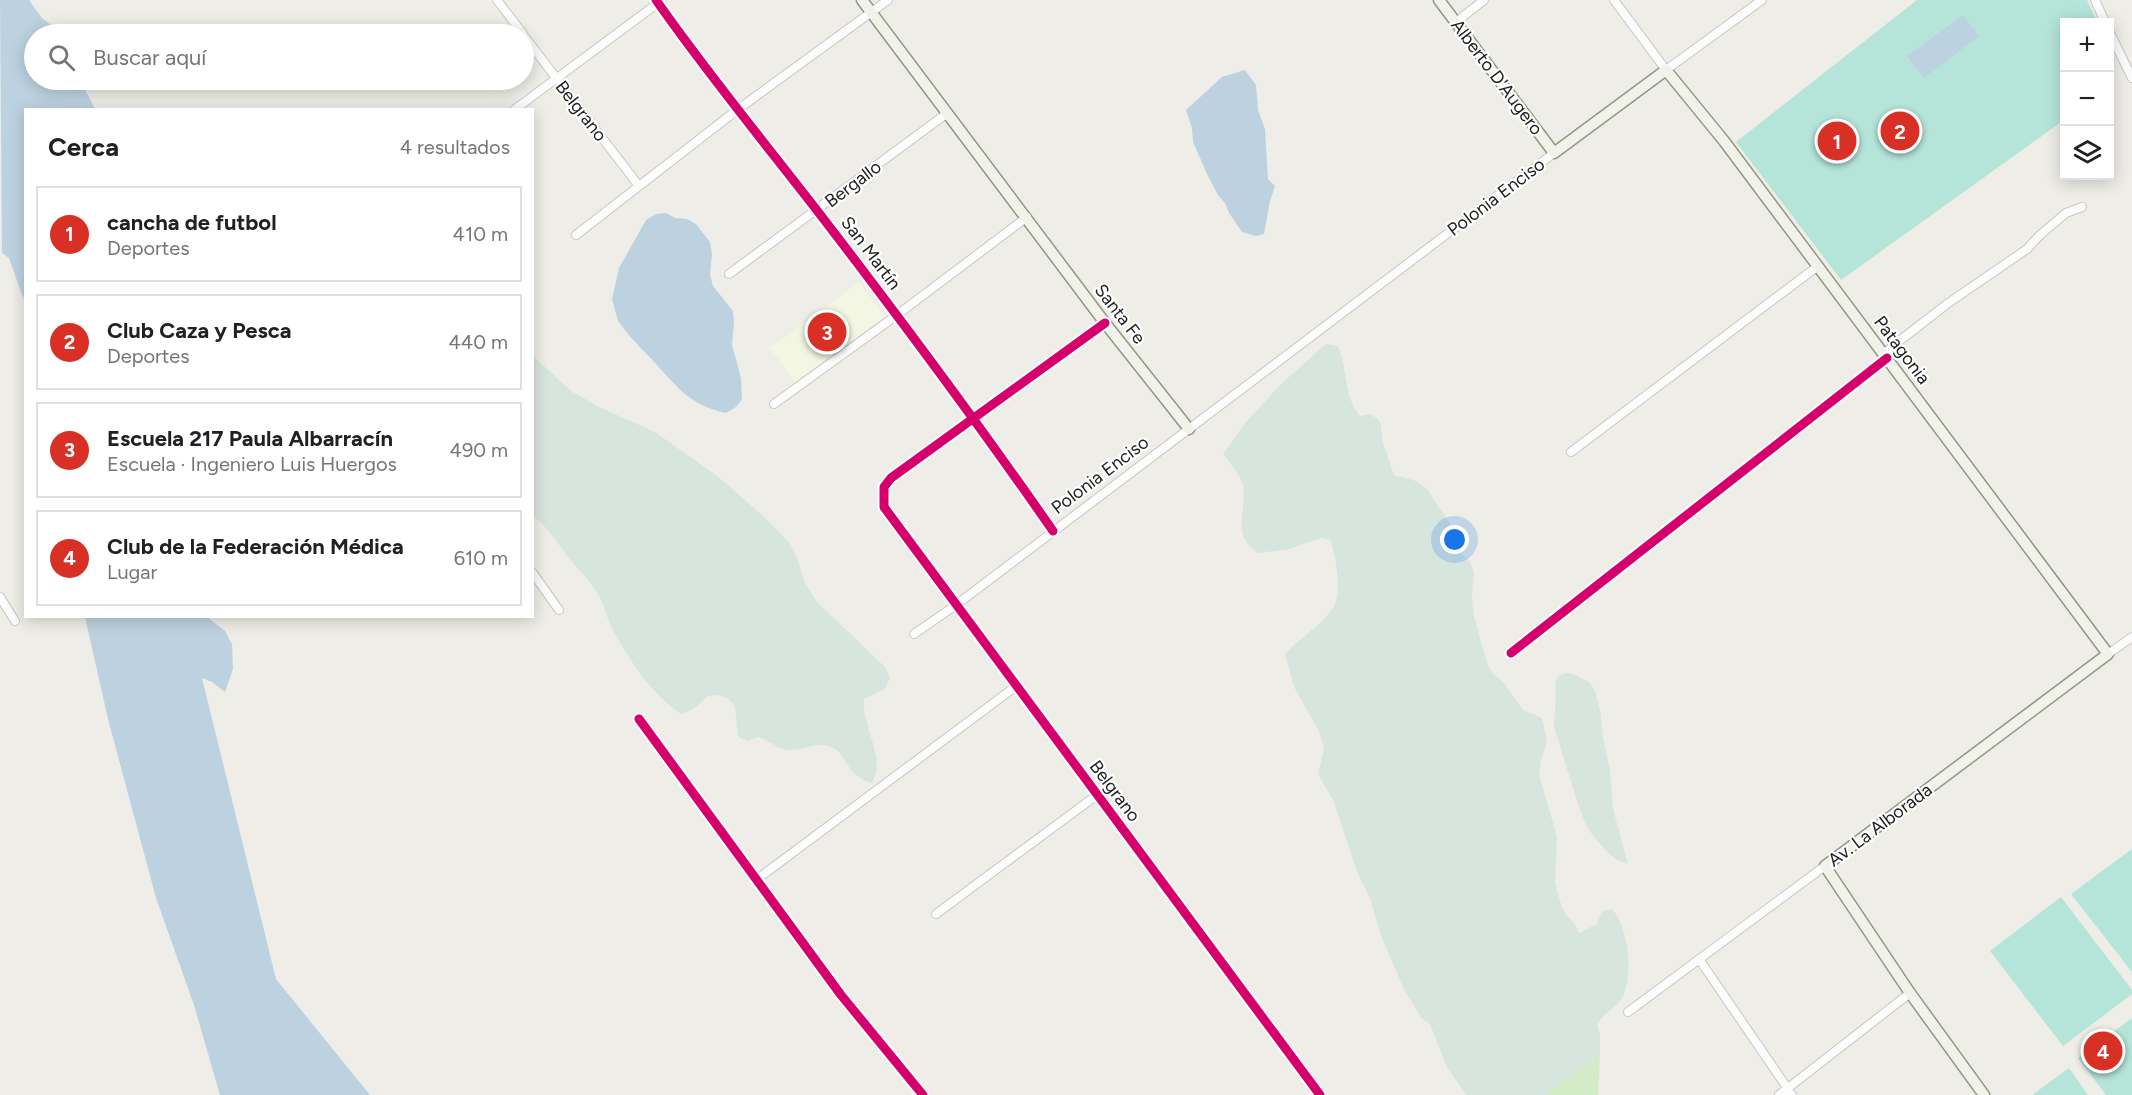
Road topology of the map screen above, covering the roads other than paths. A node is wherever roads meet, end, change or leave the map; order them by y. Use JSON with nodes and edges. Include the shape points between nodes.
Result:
{"nodes":[{"id":1,"x":497,"y":0,"type":"edge"},
{"id":2,"x":862,"y":0,"type":"edge"},
{"id":3,"x":888,"y":0,"type":"edge"},
{"id":4,"x":1440,"y":0,"type":"edge"},
{"id":5,"x":1484,"y":0,"type":"edge"},
{"id":6,"x":1614,"y":0,"type":"edge"},
{"id":7,"x":1762,"y":0,"type":"edge"},
{"id":8,"x":2095,"y":0,"type":"edge"},
{"id":9,"x":659,"y":1,"type":"edge"},
{"id":10,"x":871,"y":12,"type":"junction"},
{"id":11,"x":2103,"y":18,"type":"edge"},
{"id":12,"x":1456,"y":22,"type":"junction"},
{"id":13,"x":515,"y":24,"type":"edge"},
{"id":14,"x":2114,"y":43,"type":"edge"},
{"id":15,"x":534,"y":50,"type":"edge"},
{"id":16,"x":1666,"y":70,"type":"junction"},
{"id":17,"x":2132,"y":78,"type":"edge"},
{"id":18,"x":556,"y":79,"type":"junction"},
{"id":19,"x":517,"y":108,"type":"edge"},
{"id":20,"x":737,"y":110,"type":"junction"},
{"id":21,"x":946,"y":114,"type":"junction"},
{"id":22,"x":1554,"y":153,"type":"junction"},
{"id":23,"x":639,"y":186,"type":"junction"},
{"id":24,"x":2082,"y":207,"type":"dead end"},
{"id":25,"x":817,"y":211,"type":"junction"},
{"id":26,"x":1027,"y":217,"type":"junction"},
{"id":27,"x":576,"y":235,"type":"dead end"},
{"id":28,"x":1818,"y":266,"type":"junction"},
{"id":29,"x":729,"y":274,"type":"dead end"},
{"id":30,"x":897,"y":315,"type":"junction"},
{"id":31,"x":1105,"y":322,"type":"junction"},
{"id":32,"x":1890,"y":350,"type":"junction"},
{"id":33,"x":774,"y":404,"type":"dead end"},
{"id":34,"x":974,"y":418,"type":"junction"},
{"id":35,"x":1189,"y":429,"type":"junction"},
{"id":36,"x":1571,"y":452,"type":"dead end"},
{"id":37,"x":1053,"y":531,"type":"junction"},
{"id":38,"x":534,"y":575,"type":"edge"},
{"id":39,"x":0,"y":597,"type":"edge"},
{"id":40,"x":956,"y":605,"type":"junction"},
{"id":41,"x":559,"y":610,"type":"dead end"},
{"id":42,"x":15,"y":621,"type":"dead end"},
{"id":43,"x":914,"y":634,"type":"dead end"},
{"id":44,"x":2132,"y":637,"type":"edge"},
{"id":45,"x":1511,"y":653,"type":"dead end"},
{"id":46,"x":2108,"y":654,"type":"junction"},
{"id":47,"x":1015,"y":687,"type":"junction"},
{"id":48,"x":639,"y":719,"type":"dead end"},
{"id":49,"x":1097,"y":795,"type":"junction"},
{"id":50,"x":1826,"y":866,"type":"junction"},
{"id":51,"x":756,"y":880,"type":"junction"},
{"id":52,"x":936,"y":914,"type":"dead end"},
{"id":53,"x":1698,"y":958,"type":"junction"},
{"id":54,"x":1910,"y":993,"type":"junction"},
{"id":55,"x":1628,"y":1012,"type":"dead end"},
{"id":56,"x":1790,"y":1092,"type":"edge"},
{"id":57,"x":923,"y":1095,"type":"edge"},
{"id":58,"x":1320,"y":1095,"type":"edge"},
{"id":59,"x":1779,"y":1095,"type":"edge"},
{"id":60,"x":1984,"y":1095,"type":"edge"}],
"edges":[{"from":1,"to":13,"type":"street","name":"Belgrano"},
{"from":2,"to":10,"type":"main road","name":"Santa Fe"},
{"from":3,"to":10,"type":"street"},
{"from":4,"to":12,"type":"main road","name":"Alberto D'Augero"},
{"from":5,"to":12,"type":"street"},
{"from":6,"to":16,"type":"street","name":"Patagonia"},
{"from":7,"to":16,"type":"street","name":"Polonia Enciso"},
{"from":8,"to":11,"type":"street"},
{"from":9,"to":18,"type":"street"},
{"from":9,"to":20,"type":"street","name":"San Martín"},
{"from":10,"to":20,"type":"street"},
{"from":10,"to":21,"type":"main road","name":"Santa Fe"},
{"from":12,"to":22,"type":"main road","name":"Alberto D'Augero"},
{"from":14,"to":17,"type":"street"},
{"from":15,"to":18,"type":"street","name":"Belgrano"},
{"from":16,"to":22,"type":"main road","name":"Polonia Enciso"},
{"from":16,"to":28,"type":"main road","name":"Patagonia"},
{"from":18,"to":19,"type":"street"},
{"from":18,"to":23,"type":"street","name":"Belgrano"},
{"from":20,"to":23,"type":"street"},
{"from":20,"to":25,"type":"street","name":"San Martín"},
{"from":21,"to":25,"type":"street","name":"Bergallo"},
{"from":21,"to":26,"type":"main road","name":"Santa Fe"},
{"from":22,"to":35,"type":"street","name":"Polonia Enciso"},
{"from":23,"to":27,"type":"street"},
{"from":24,"to":32,"type":"street","via":[[2066,213],[2027,249],[1947,303]]},
{"from":25,"to":29,"type":"street","name":"Bergallo"},
{"from":25,"to":30,"type":"street","name":"San Martín"},
{"from":26,"to":30,"type":"street"},
{"from":26,"to":31,"type":"main road","name":"Santa Fe"},
{"from":28,"to":32,"type":"main road","name":"Patagonia"},
{"from":28,"to":36,"type":"street"},
{"from":30,"to":33,"type":"street"},
{"from":30,"to":34,"type":"street","name":"San Martín"},
{"from":31,"to":34,"type":"street"},
{"from":31,"to":35,"type":"main road","name":"Santa Fe"},
{"from":32,"to":45,"type":"street"},
{"from":32,"to":46,"type":"main road","name":"Patagonia"},
{"from":34,"to":37,"type":"street","name":"San Martín"},
{"from":34,"to":40,"type":"street","name":"Belgrano","via":[[891,478],[884,488],[884,507]]},
{"from":35,"to":37,"type":"street","name":"Polonia Enciso"},
{"from":37,"to":40,"type":"street","name":"Polonia Enciso"},
{"from":38,"to":41,"type":"street"},
{"from":39,"to":42,"type":"street"},
{"from":40,"to":43,"type":"street","name":"Polonia Enciso"},
{"from":40,"to":47,"type":"street","name":"Belgrano"},
{"from":44,"to":46,"type":"street","name":"Av. La Alborada"},
{"from":46,"to":50,"type":"main road","name":"Av. La Alborada"},
{"from":47,"to":49,"type":"street","name":"Belgrano"},
{"from":47,"to":51,"type":"street"},
{"from":48,"to":51,"type":"street"},
{"from":49,"to":52,"type":"street"},
{"from":49,"to":58,"type":"street","name":"Belgrano"},
{"from":50,"to":53,"type":"street","name":"Av. La Alborada"},
{"from":50,"to":54,"type":"main road"},
{"from":51,"to":57,"type":"street","via":[[841,995]]},
{"from":53,"to":55,"type":"street","name":"Av. La Alborada"},
{"from":53,"to":56,"type":"street"},
{"from":54,"to":56,"type":"street"},
{"from":54,"to":60,"type":"main road"},
{"from":56,"to":59,"type":"street"}]}
